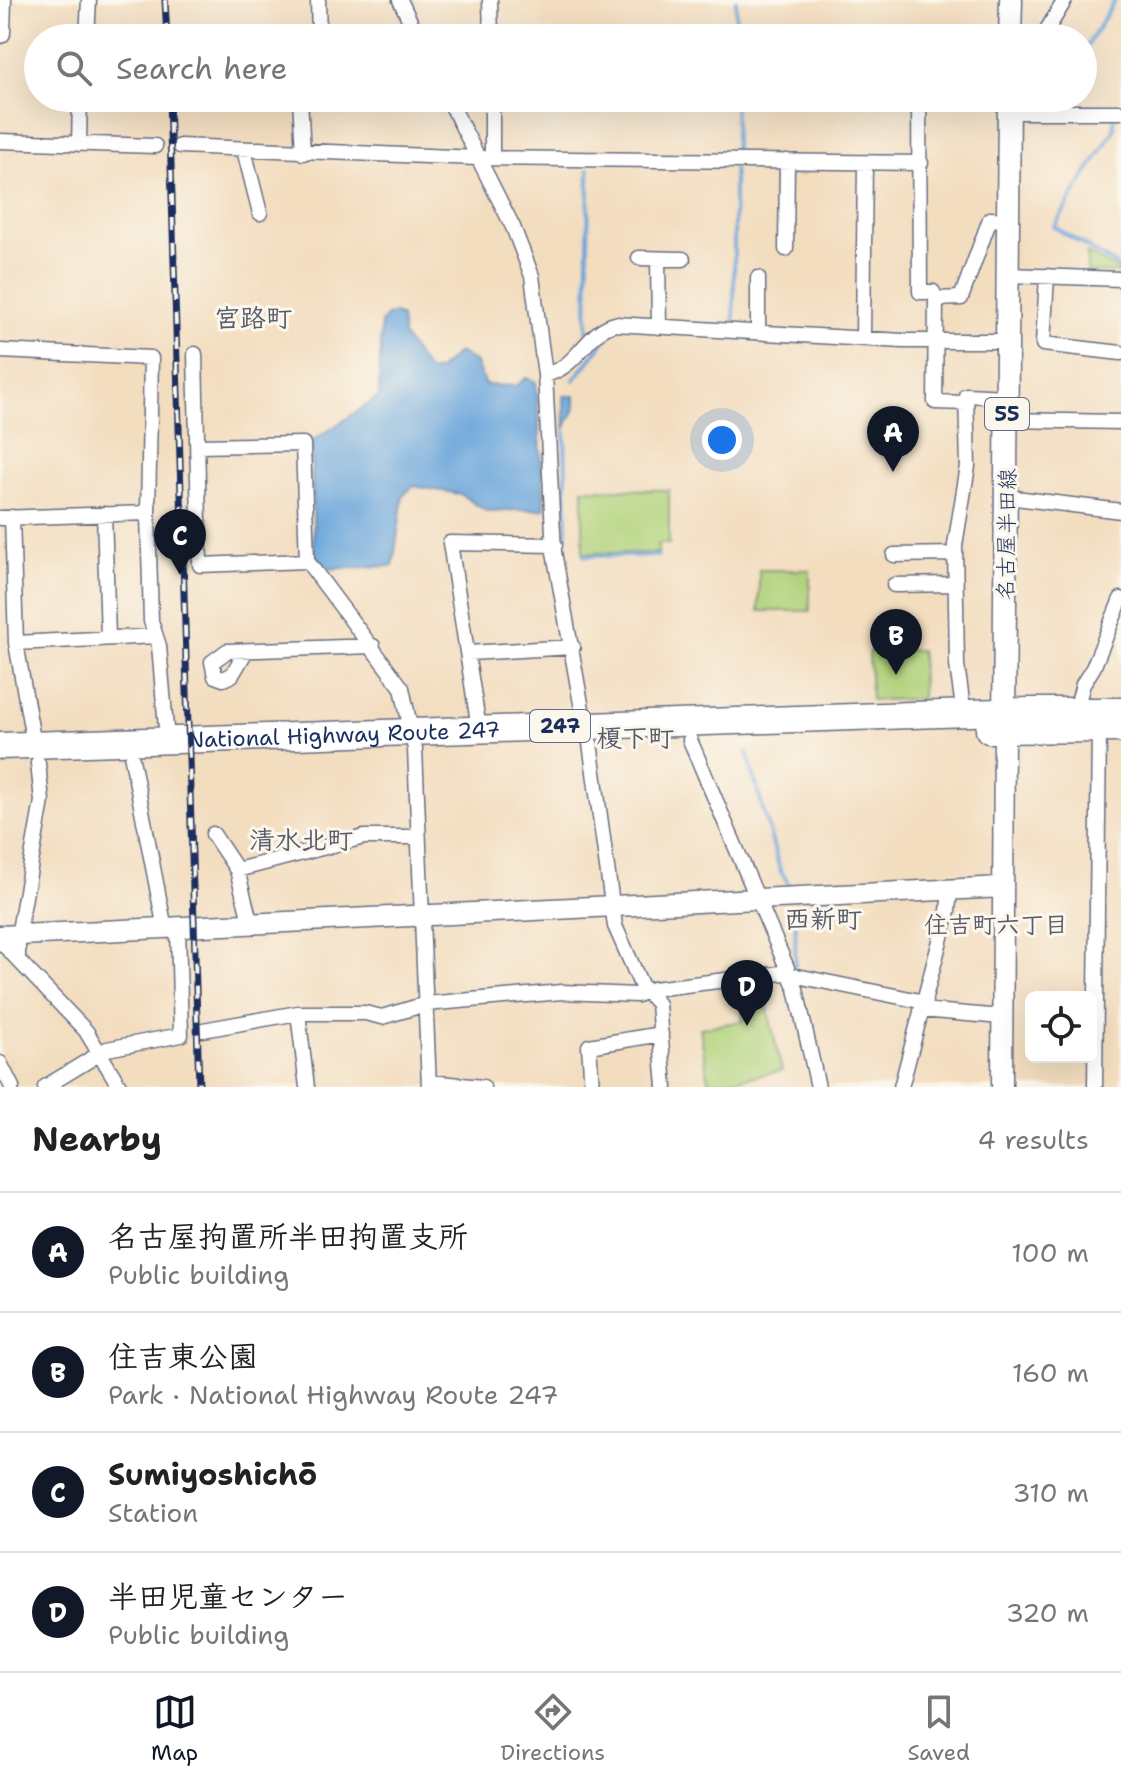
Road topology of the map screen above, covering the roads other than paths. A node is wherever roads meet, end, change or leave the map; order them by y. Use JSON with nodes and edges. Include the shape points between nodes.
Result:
{"nodes":[{"id":1,"x":89,"y":0,"type":"edge"},
{"id":2,"x":318,"y":0,"type":"edge"},
{"id":3,"x":400,"y":0,"type":"edge"},
{"id":4,"x":490,"y":0,"type":"edge"},
{"id":5,"x":1011,"y":0,"type":"edge"},
{"id":6,"x":1065,"y":0,"type":"edge"},
{"id":7,"x":88,"y":24,"type":"edge"},
{"id":8,"x":319,"y":24,"type":"edge"},
{"id":9,"x":411,"y":24,"type":"edge"},
{"id":10,"x":491,"y":24,"type":"edge"},
{"id":11,"x":1010,"y":24,"type":"edge"},
{"id":12,"x":1050,"y":24,"type":"edge"},
{"id":13,"x":1097,"y":110,"type":"edge"},
{"id":14,"x":80,"y":112,"type":"edge"},
{"id":15,"x":301,"y":112,"type":"edge"},
{"id":16,"x":457,"y":112,"type":"edge"},
{"id":17,"x":490,"y":112,"type":"edge"},
{"id":18,"x":919,"y":112,"type":"edge"},
{"id":19,"x":1010,"y":112,"type":"edge"},
{"id":20,"x":1121,"y":112,"type":"edge"},
{"id":21,"x":0,"y":141,"type":"edge"},
{"id":22,"x":79,"y":144,"type":"junction"},
{"id":23,"x":155,"y":146,"type":"dead end"},
{"id":24,"x":180,"y":146,"type":"dead end"},
{"id":25,"x":244,"y":150,"type":"junction"},
{"id":26,"x":303,"y":153,"type":"junction"},
{"id":27,"x":484,"y":157,"type":"junction"},
{"id":28,"x":787,"y":161,"type":"junction"},
{"id":29,"x":865,"y":163,"type":"junction"},
{"id":30,"x":921,"y":163,"type":"junction"},
{"id":31,"x":260,"y":213,"type":"dead end"},
{"id":32,"x":1008,"y":220,"type":"junction"},
{"id":33,"x":786,"y":249,"type":"dead end"},
{"id":34,"x":639,"y":258,"type":"dead end"},
{"id":35,"x":658,"y":259,"type":"junction"},
{"id":36,"x":683,"y":259,"type":"dead end"},
{"id":37,"x":1008,"y":275,"type":"junction"},
{"id":38,"x":1047,"y":276,"type":"junction"},
{"id":39,"x":758,"y":278,"type":"dead end"},
{"id":40,"x":1121,"y":279,"type":"edge"},
{"id":41,"x":936,"y":299,"type":"junction"},
{"id":42,"x":659,"y":327,"type":"junction"},
{"id":43,"x":758,"y":332,"type":"junction"},
{"id":44,"x":863,"y":338,"type":"junction"},
{"id":45,"x":936,"y":340,"type":"junction"},
{"id":46,"x":1007,"y":341,"type":"junction"},
{"id":47,"x":0,"y":351,"type":"edge"},
{"id":48,"x":1121,"y":353,"type":"edge"},
{"id":49,"x":195,"y":354,"type":"dead end"},
{"id":50,"x":545,"y":375,"type":"junction"},
{"id":51,"x":1007,"y":397,"type":"junction"},
{"id":52,"x":966,"y":403,"type":"junction"},
{"id":53,"x":1007,"y":420,"type":"junction"},
{"id":54,"x":1121,"y":422,"type":"edge"},
{"id":55,"x":197,"y":446,"type":"junction"},
{"id":56,"x":1007,"y":497,"type":"junction"},
{"id":57,"x":1121,"y":511,"type":"edge"},
{"id":58,"x":148,"y":513,"type":"junction"},
{"id":59,"x":104,"y":514,"type":"junction"},
{"id":60,"x":6,"y":518,"type":"edge"},
{"id":61,"x":555,"y":545,"type":"junction"},
{"id":62,"x":955,"y":554,"type":"junction"},
{"id":63,"x":894,"y":555,"type":"dead end"},
{"id":64,"x":307,"y":561,"type":"junction"},
{"id":65,"x":955,"y":584,"type":"junction"},
{"id":66,"x":894,"y":585,"type":"dead end"},
{"id":67,"x":1121,"y":599,"type":"edge"},
{"id":68,"x":1116,"y":624,"type":"edge"},
{"id":69,"x":156,"y":636,"type":"junction"},
{"id":70,"x":108,"y":637,"type":"junction"},
{"id":71,"x":16,"y":643,"type":"junction"},
{"id":72,"x":373,"y":646,"type":"junction"},
{"id":73,"x":573,"y":647,"type":"junction"},
{"id":74,"x":246,"y":651,"type":"dead end"},
{"id":75,"x":469,"y":653,"type":"junction"},
{"id":76,"x":1076,"y":710,"type":"junction"},
{"id":77,"x":1121,"y":711,"type":"edge"},
{"id":78,"x":964,"y":715,"type":"junction"},
{"id":79,"x":1004,"y":721,"type":"junction"},
{"id":80,"x":479,"y":729,"type":"junction"},
{"id":81,"x":1110,"y":729,"type":"edge"},
{"id":82,"x":587,"y":734,"type":"junction"},
{"id":83,"x":167,"y":740,"type":"junction"},
{"id":84,"x":412,"y":740,"type":"junction"},
{"id":85,"x":690,"y":740,"type":"junction"},
{"id":86,"x":0,"y":746,"type":"edge"},
{"id":87,"x":36,"y":754,"type":"junction"},
{"id":88,"x":132,"y":759,"type":"junction"},
{"id":89,"x":0,"y":764,"type":"edge"},
{"id":90,"x":213,"y":834,"type":"dead end"},
{"id":91,"x":418,"y":837,"type":"junction"},
{"id":92,"x":237,"y":870,"type":"junction"},
{"id":93,"x":1003,"y":887,"type":"junction"},
{"id":94,"x":950,"y":890,"type":"junction"},
{"id":95,"x":760,"y":900,"type":"junction"},
{"id":96,"x":612,"y":906,"type":"junction"},
{"id":97,"x":421,"y":915,"type":"junction"},
{"id":98,"x":251,"y":925,"type":"junction"},
{"id":99,"x":172,"y":929,"type":"junction"},
{"id":100,"x":6,"y":938,"type":"edge"},
{"id":101,"x":790,"y":975,"type":"junction"},
{"id":102,"x":647,"y":991,"type":"junction"},
{"id":103,"x":426,"y":1004,"type":"junction"},
{"id":104,"x":923,"y":1006,"type":"junction"},
{"id":105,"x":298,"y":1013,"type":"junction"},
{"id":106,"x":1002,"y":1017,"type":"junction"},
{"id":107,"x":203,"y":1030,"type":"dead end"},
{"id":108,"x":661,"y":1034,"type":"junction"},
{"id":109,"x":101,"y":1053,"type":"junction"},
{"id":110,"x":0,"y":1063,"type":"edge"},
{"id":111,"x":429,"y":1084,"type":"edge"},
{"id":112,"x":12,"y":1087,"type":"edge"},
{"id":113,"x":45,"y":1087,"type":"edge"},
{"id":114,"x":120,"y":1087,"type":"edge"},
{"id":115,"x":307,"y":1087,"type":"edge"},
{"id":116,"x":483,"y":1087,"type":"edge"},
{"id":117,"x":591,"y":1087,"type":"edge"},
{"id":118,"x":665,"y":1087,"type":"edge"},
{"id":119,"x":818,"y":1087,"type":"edge"},
{"id":120,"x":901,"y":1087,"type":"edge"},
{"id":121,"x":1002,"y":1087,"type":"edge"},
{"id":122,"x":1095,"y":1087,"type":"edge"}],
"edges":[{"from":1,"to":7,"type":"street"},
{"from":2,"to":8,"type":"street"},
{"from":3,"to":9,"type":"street"},
{"from":4,"to":10,"type":"street"},
{"from":5,"to":11,"type":"main road"},
{"from":6,"to":12,"type":"street"},
{"from":13,"to":20,"type":"street"},
{"from":14,"to":22,"type":"street"},
{"from":15,"to":26,"type":"street"},
{"from":16,"to":27,"type":"street"},
{"from":17,"to":27,"type":"street"},
{"from":18,"to":30,"type":"street"},
{"from":19,"to":32,"type":"main road","name":"名古屋半田線","number":"55"},
{"from":21,"to":22,"type":"street"},
{"from":22,"to":23,"type":"street"},
{"from":24,"to":25,"type":"street"},
{"from":25,"to":26,"type":"street"},
{"from":25,"to":31,"type":"street"},
{"from":26,"to":27,"type":"street"},
{"from":27,"to":28,"type":"street"},
{"from":27,"to":50,"type":"street","via":[[532,276]]},
{"from":28,"to":29,"type":"street"},
{"from":28,"to":33,"type":"street"},
{"from":29,"to":30,"type":"street"},
{"from":29,"to":44,"type":"street"},
{"from":30,"to":41,"type":"street","via":[[920,292],[933,292]]},
{"from":32,"to":37,"type":"main road","name":"名古屋半田線","number":"55"},
{"from":32,"to":41,"type":"street","via":[[990,219],[961,298]]},
{"from":34,"to":35,"type":"street"},
{"from":35,"to":36,"type":"street"},
{"from":35,"to":42,"type":"street"},
{"from":37,"to":38,"type":"street"},
{"from":37,"to":46,"type":"main road","name":"名古屋半田線","number":"55"},
{"from":38,"to":40,"type":"street"},
{"from":38,"to":48,"type":"street","via":[[1043,344]]},
{"from":39,"to":43,"type":"street"},
{"from":41,"to":45,"type":"street"},
{"from":42,"to":43,"type":"street"},
{"from":42,"to":50,"type":"street","via":[[610,325],[570,365]]},
{"from":43,"to":44,"type":"street"},
{"from":44,"to":45,"type":"street"},
{"from":45,"to":46,"type":"street"},
{"from":45,"to":52,"type":"street","via":[[935,402]]},
{"from":46,"to":51,"type":"main road","name":"名古屋半田線","number":"55"},
{"from":47,"to":58,"type":"street","via":[[151,358]]},
{"from":49,"to":55,"type":"street"},
{"from":50,"to":61,"type":"street"},
{"from":51,"to":52,"type":"street","via":[[966,395]]},
{"from":51,"to":53,"type":"main road","name":"名古屋半田線","number":"55"},
{"from":52,"to":62,"type":"street","via":[[968,466]]},
{"from":53,"to":54,"type":"street"},
{"from":53,"to":56,"type":"main road","name":"名古屋半田線","number":"55"},
{"from":55,"to":64,"type":"street","via":[[303,444]]},
{"from":55,"to":64,"type":"street","via":[[200,565]]},
{"from":56,"to":57,"type":"street"},
{"from":56,"to":79,"type":"main road","name":"名古屋半田線","number":"55"},
{"from":58,"to":59,"type":"street"},
{"from":58,"to":69,"type":"street","via":[[151,621]]},
{"from":59,"to":60,"type":"street"},
{"from":59,"to":70,"type":"street"},
{"from":60,"to":71,"type":"street"},
{"from":61,"to":73,"type":"street"},
{"from":61,"to":75,"type":"street","via":[[450,543]]},
{"from":62,"to":63,"type":"street"},
{"from":62,"to":65,"type":"street"},
{"from":64,"to":72,"type":"street"},
{"from":65,"to":66,"type":"street"},
{"from":65,"to":78,"type":"street"},
{"from":67,"to":68,"type":"street"},
{"from":68,"to":76,"type":"street","via":[[1083,684]]},
{"from":69,"to":70,"type":"street"},
{"from":69,"to":83,"type":"street"},
{"from":70,"to":71,"type":"street"},
{"from":71,"to":87,"type":"street"},
{"from":72,"to":74,"type":"street"},
{"from":72,"to":84,"type":"street","via":[[402,688]]},
{"from":73,"to":75,"type":"street"},
{"from":73,"to":82,"type":"street"},
{"from":75,"to":80,"type":"street"},
{"from":76,"to":77,"type":"highway","name":"National Highway Route 247","number":"247"},
{"from":76,"to":79,"type":"highway","name":"National Highway Route 247","number":"247"},
{"from":78,"to":79,"type":"highway","name":"National Highway Route 247","number":"247"},
{"from":78,"to":82,"type":"highway","name":"National Highway Route 247","number":"247"},
{"from":79,"to":81,"type":"highway","name":"National Highway Route 247","number":"247"},
{"from":79,"to":85,"type":"highway","name":"National Highway Route 247","number":"247"},
{"from":79,"to":93,"type":"street"},
{"from":80,"to":82,"type":"highway","name":"National Highway Route 247","number":"247"},
{"from":80,"to":84,"type":"highway","name":"National Highway Route 247","number":"247"},
{"from":81,"to":122,"type":"street"},
{"from":82,"to":84,"type":"highway","name":"National Highway Route 247","number":"247"},
{"from":82,"to":85,"type":"highway","name":"National Highway Route 247","number":"247"},
{"from":82,"to":96,"type":"street"},
{"from":83,"to":84,"type":"highway","name":"National Highway Route 247","number":"247"},
{"from":83,"to":87,"type":"highway","name":"National Highway Route 247","number":"247"},
{"from":84,"to":88,"type":"highway","name":"National Highway Route 247","number":"247"},
{"from":84,"to":91,"type":"street"},
{"from":85,"to":95,"type":"street"},
{"from":86,"to":87,"type":"highway","name":"National Highway Route 247","number":"247"},
{"from":87,"to":88,"type":"highway","name":"National Highway Route 247","number":"247"},
{"from":87,"to":89,"type":"highway","name":"National Highway Route 247","number":"247"},
{"from":87,"to":100,"type":"street","via":[[42,801]]},
{"from":88,"to":99,"type":"street"},
{"from":90,"to":92,"type":"street"},
{"from":91,"to":92,"type":"street","via":[[364,837]]},
{"from":91,"to":97,"type":"street"},
{"from":92,"to":98,"type":"street"},
{"from":93,"to":94,"type":"street"},
{"from":93,"to":106,"type":"street"},
{"from":94,"to":95,"type":"street"},
{"from":94,"to":104,"type":"street"},
{"from":95,"to":96,"type":"street"},
{"from":95,"to":101,"type":"street"},
{"from":96,"to":97,"type":"street"},
{"from":96,"to":102,"type":"street","via":[[626,956]]},
{"from":97,"to":98,"type":"street"},
{"from":97,"to":103,"type":"street"},
{"from":98,"to":99,"type":"street"},
{"from":99,"to":100,"type":"street"},
{"from":99,"to":109,"type":"street","via":[[181,1035],[134,1041]]},
{"from":100,"to":109,"type":"street","via":[[18,959]]},
{"from":101,"to":102,"type":"street"},
{"from":101,"to":104,"type":"street"},
{"from":101,"to":119,"type":"street"},
{"from":102,"to":103,"type":"street","via":[[619,996],[537,993]]},
{"from":102,"to":108,"type":"street","via":[[658,1004]]},
{"from":103,"to":105,"type":"street","via":[[382,1017]]},
{"from":103,"to":111,"type":"street"},
{"from":104,"to":106,"type":"street"},
{"from":104,"to":120,"type":"street"},
{"from":105,"to":107,"type":"street"},
{"from":105,"to":115,"type":"street"},
{"from":106,"to":121,"type":"street"},
{"from":108,"to":117,"type":"street","via":[[589,1046]]},
{"from":108,"to":118,"type":"street"},
{"from":109,"to":113,"type":"street"},
{"from":109,"to":114,"type":"street"},
{"from":110,"to":112,"type":"street"},
{"from":111,"to":116,"type":"street"}]}
